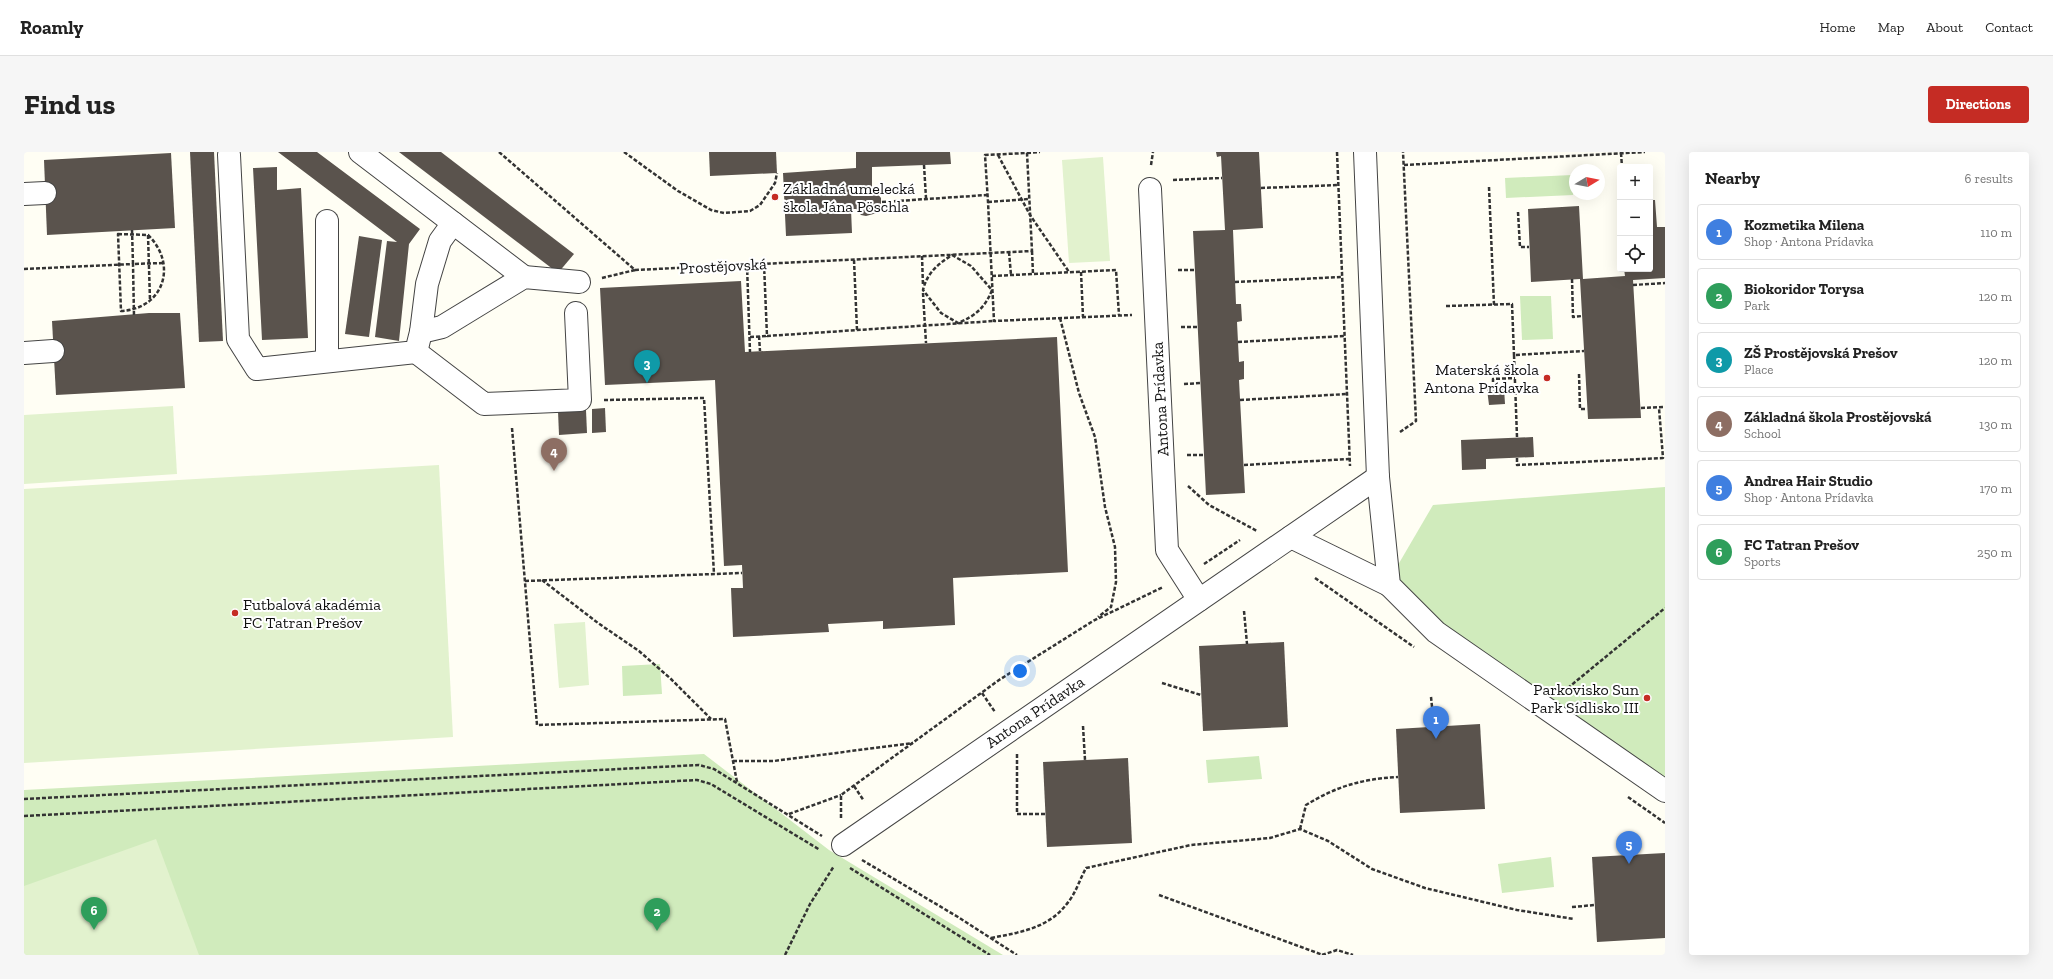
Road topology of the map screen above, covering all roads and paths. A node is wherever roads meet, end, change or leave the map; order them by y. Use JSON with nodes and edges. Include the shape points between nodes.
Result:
{"nodes":[{"id":1,"x":360,"y":152,"type":"edge"},
{"id":2,"x":500,"y":152,"type":"edge"},
{"id":3,"x":624,"y":152,"type":"edge"},
{"id":4,"x":631,"y":152,"type":"edge"},
{"id":5,"x":1040,"y":152,"type":"edge"},
{"id":6,"x":1337,"y":152,"type":"edge"},
{"id":7,"x":1365,"y":152,"type":"edge"},
{"id":8,"x":1645,"y":152,"type":"edge"},
{"id":9,"x":1027,"y":153,"type":"edge"},
{"id":10,"x":1622,"y":153,"type":"junction"},
{"id":11,"x":985,"y":154,"type":"edge"},
{"id":12,"x":229,"y":155,"type":"dead end"},
{"id":13,"x":998,"y":155,"type":"junction"},
{"id":14,"x":632,"y":158,"type":"junction"},
{"id":15,"x":1622,"y":164,"type":"edge"},
{"id":16,"x":924,"y":165,"type":"dead end"},
{"id":17,"x":1404,"y":165,"type":"dead end"},
{"id":18,"x":777,"y":173,"type":"dead end"},
{"id":19,"x":1222,"y":178,"type":"dead end"},
{"id":20,"x":1158,"y":185,"type":"joint"},
{"id":21,"x":1339,"y":185,"type":"junction"},
{"id":22,"x":1490,"y":187,"type":"dead end"},
{"id":23,"x":1261,"y":188,"type":"dead end"},
{"id":24,"x":987,"y":195,"type":"junction"},
{"id":25,"x":926,"y":198,"type":"junction"},
{"id":26,"x":1029,"y":199,"type":"junction"},
{"id":27,"x":1022,"y":200,"type":"junction"},
{"id":28,"x":882,"y":202,"type":"dead end"},
{"id":29,"x":988,"y":202,"type":"junction"},
{"id":30,"x":1518,"y":212,"type":"dead end"},
{"id":31,"x":1030,"y":215,"type":"junction"},
{"id":32,"x":327,"y":222,"type":"dead end"},
{"id":33,"x":453,"y":223,"type":"junction"},
{"id":34,"x":132,"y":232,"type":"junction"},
{"id":35,"x":148,"y":235,"type":"junction"},
{"id":36,"x":1530,"y":247,"type":"dead end"},
{"id":37,"x":1032,"y":251,"type":"junction"},
{"id":38,"x":1009,"y":252,"type":"junction"},
{"id":39,"x":990,"y":253,"type":"junction"},
{"id":40,"x":952,"y":255,"type":"junction"},
{"id":41,"x":922,"y":256,"type":"junction"},
{"id":42,"x":854,"y":260,"type":"junction"},
{"id":43,"x":164,"y":263,"type":"junction"},
{"id":44,"x":132,"y":264,"type":"junction"},
{"id":45,"x":148,"y":264,"type":"junction"},
{"id":46,"x":764,"y":264,"type":"junction"},
{"id":47,"x":119,"y":265,"type":"junction"},
{"id":48,"x":747,"y":265,"type":"junction"},
{"id":49,"x":24,"y":269,"type":"edge"},
{"id":50,"x":1069,"y":272,"type":"junction"},
{"id":51,"x":1081,"y":272,"type":"junction"},
{"id":52,"x":1033,"y":274,"type":"junction"},
{"id":53,"x":1011,"y":275,"type":"junction"},
{"id":54,"x":992,"y":276,"type":"junction"},
{"id":55,"x":524,"y":277,"type":"junction"},
{"id":56,"x":1342,"y":277,"type":"junction"},
{"id":57,"x":1572,"y":279,"type":"dead end"},
{"id":58,"x":579,"y":282,"type":"dead end"},
{"id":59,"x":1235,"y":282,"type":"dead end"},
{"id":60,"x":1665,"y":283,"type":"edge"},
{"id":61,"x":1634,"y":285,"type":"dead end"},
{"id":62,"x":923,"y":290,"type":"junction"},
{"id":63,"x":992,"y":290,"type":"junction"},
{"id":64,"x":150,"y":300,"type":"junction"},
{"id":65,"x":1494,"y":305,"type":"junction"},
{"id":66,"x":1446,"y":306,"type":"dead end"},
{"id":67,"x":134,"y":310,"type":"junction"},
{"id":68,"x":576,"y":313,"type":"dead end"},
{"id":69,"x":1156,"y":313,"type":"junction"},
{"id":70,"x":1119,"y":315,"type":"junction"},
{"id":71,"x":134,"y":316,"type":"dead end"},
{"id":72,"x":1582,"y":316,"type":"dead end"},
{"id":73,"x":1083,"y":317,"type":"junction"},
{"id":74,"x":1060,"y":318,"type":"junction"},
{"id":75,"x":994,"y":321,"type":"junction"},
{"id":76,"x":958,"y":324,"type":"junction"},
{"id":77,"x":925,"y":326,"type":"junction"},
{"id":78,"x":857,"y":330,"type":"junction"},
{"id":79,"x":759,"y":336,"type":"junction"},
{"id":80,"x":767,"y":336,"type":"junction"},
{"id":81,"x":1344,"y":336,"type":"junction"},
{"id":82,"x":750,"y":337,"type":"junction"},
{"id":83,"x":418,"y":342,"type":"junction"},
{"id":84,"x":1238,"y":342,"type":"dead end"},
{"id":85,"x":926,"y":343,"type":"dead end"},
{"id":86,"x":53,"y":350,"type":"dead end"},
{"id":87,"x":760,"y":351,"type":"dead end"},
{"id":88,"x":1584,"y":351,"type":"dead end"},
{"id":89,"x":750,"y":352,"type":"dead end"},
{"id":90,"x":24,"y":353,"type":"edge"},
{"id":91,"x":1514,"y":355,"type":"junction"},
{"id":92,"x":327,"y":360,"type":"junction"},
{"id":93,"x":1579,"y":374,"type":"dead end"},
{"id":94,"x":1515,"y":378,"type":"junction"},
{"id":95,"x":1493,"y":388,"type":"dead end"},
{"id":96,"x":1347,"y":394,"type":"junction"},
{"id":97,"x":580,"y":400,"type":"junction"},
{"id":98,"x":1240,"y":400,"type":"dead end"},
{"id":99,"x":510,"y":403,"type":"junction"},
{"id":100,"x":1640,"y":408,"type":"dead end"},
{"id":101,"x":1659,"y":408,"type":"junction"},
{"id":102,"x":1665,"y":408,"type":"edge"},
{"id":103,"x":1588,"y":409,"type":"dead end"},
{"id":104,"x":1517,"y":437,"type":"dead end"},
{"id":105,"x":1516,"y":458,"type":"dead end"},
{"id":106,"x":1349,"y":459,"type":"junction"},
{"id":107,"x":1244,"y":465,"type":"dead end"},
{"id":108,"x":1164,"y":466,"type":"junction"},
{"id":109,"x":1350,"y":466,"type":"dead end"},
{"id":110,"x":1378,"y":478,"type":"junction"},
{"id":111,"x":1256,"y":530,"type":"dead end"},
{"id":112,"x":1291,"y":537,"type":"junction"},
{"id":113,"x":742,"y":573,"type":"dead end"},
{"id":114,"x":714,"y":574,"type":"junction"},
{"id":115,"x":542,"y":580,"type":"junction"},
{"id":116,"x":525,"y":581,"type":"junction"},
{"id":117,"x":1389,"y":585,"type":"junction"},
{"id":118,"x":1199,"y":600,"type":"junction"},
{"id":119,"x":1665,"y":608,"type":"edge"},
{"id":120,"x":1244,"y":611,"type":"dead end"},
{"id":121,"x":1093,"y":621,"type":"dead end"},
{"id":122,"x":1247,"y":644,"type":"dead end"},
{"id":123,"x":1162,"y":683,"type":"dead end"},
{"id":124,"x":1201,"y":695,"type":"dead end"},
{"id":125,"x":1560,"y":695,"type":"dead end"},
{"id":126,"x":1431,"y":696,"type":"dead end"},
{"id":127,"x":711,"y":719,"type":"junction"},
{"id":128,"x":1017,"y":724,"type":"junction"},
{"id":129,"x":1083,"y":726,"type":"dead end"},
{"id":130,"x":1434,"y":726,"type":"dead end"},
{"id":131,"x":915,"y":742,"type":"dead end"},
{"id":132,"x":733,"y":760,"type":"junction"},
{"id":133,"x":1085,"y":760,"type":"dead end"},
{"id":134,"x":1398,"y":777,"type":"dead end"},
{"id":135,"x":737,"y":783,"type":"junction"},
{"id":136,"x":1665,"y":791,"type":"edge"},
{"id":137,"x":841,"y":796,"type":"dead end"},
{"id":138,"x":24,"y":799,"type":"edge"},
{"id":139,"x":1045,"y":814,"type":"dead end"},
{"id":140,"x":788,"y":815,"type":"junction"},
{"id":141,"x":24,"y":816,"type":"edge"},
{"id":142,"x":1300,"y":829,"type":"junction"},
{"id":143,"x":1631,"y":835,"type":"dead end"},
{"id":144,"x":838,"y":853,"type":"junction"},
{"id":145,"x":1632,"y":855,"type":"dead end"},
{"id":146,"x":1159,"y":895,"type":"dead end"},
{"id":147,"x":1595,"y":905,"type":"dead end"},
{"id":148,"x":1572,"y":907,"type":"dead end"},
{"id":149,"x":1574,"y":919,"type":"dead end"},
{"id":150,"x":991,"y":938,"type":"junction"},
{"id":151,"x":785,"y":955,"type":"edge"},
{"id":152,"x":990,"y":955,"type":"edge"},
{"id":153,"x":1017,"y":955,"type":"edge"},
{"id":154,"x":1322,"y":955,"type":"edge"},
{"id":155,"x":1353,"y":955,"type":"edge"}],
"edges":[{"from":1,"to":33,"type":"street"},
{"from":2,"to":48,"type":"path","name":"Prostějovská","via":[[635,270]]},
{"from":3,"to":14,"type":"path"},
{"from":4,"to":14,"type":"path"},
{"from":5,"to":9,"type":"path"},
{"from":6,"to":21,"type":"path"},
{"from":7,"to":110,"type":"street"},
{"from":8,"to":10,"type":"path"},
{"from":9,"to":13,"type":"path"},
{"from":9,"to":26,"type":"path"},
{"from":10,"to":15,"type":"path"},
{"from":10,"to":17,"type":"path"},
{"from":11,"to":13,"type":"path"},
{"from":11,"to":24,"type":"path"},
{"from":12,"to":92,"type":"street","via":[[238,339],[257,368]]},
{"from":13,"to":27,"type":"path"},
{"from":14,"to":18,"type":"path","via":[[678,191],[711,210],[724,213],[750,211],[760,205],[775,183]]},
{"from":16,"to":25,"type":"path"},
{"from":19,"to":20,"type":"path"},
{"from":20,"to":69,"type":"street","name":"Antona Prídavka"},
{"from":21,"to":23,"type":"path"},
{"from":21,"to":56,"type":"path"},
{"from":22,"to":65,"type":"path"},
{"from":24,"to":25,"type":"path"},
{"from":24,"to":29,"type":"path"},
{"from":25,"to":28,"type":"path"},
{"from":26,"to":27,"type":"path"},
{"from":26,"to":31,"type":"path"},
{"from":27,"to":29,"type":"path"},
{"from":27,"to":31,"type":"path"},
{"from":29,"to":39,"type":"path"},
{"from":30,"to":36,"type":"path","via":[[1520,247]]},
{"from":31,"to":37,"type":"path"},
{"from":31,"to":50,"type":"path"},
{"from":32,"to":92,"type":"street"},
{"from":33,"to":55,"type":"street"},
{"from":33,"to":83,"type":"street","via":[[440,241],[427,284]]},
{"from":34,"to":35,"type":"path"},
{"from":34,"to":44,"type":"path"},
{"from":34,"to":47,"type":"path","via":[[118,234]]},
{"from":35,"to":43,"type":"path","via":[[161,251]]},
{"from":35,"to":45,"type":"path"},
{"from":37,"to":38,"type":"path","name":"Prostějovská"},
{"from":37,"to":52,"type":"path"},
{"from":38,"to":39,"type":"path","name":"Prostějovská"},
{"from":38,"to":53,"type":"path"},
{"from":39,"to":40,"type":"path","name":"Prostějovská"},
{"from":39,"to":54,"type":"path"},
{"from":40,"to":41,"type":"path","name":"Prostějovská"},
{"from":40,"to":62,"type":"path","via":[[933,270]]},
{"from":40,"to":63,"type":"path","via":[[971,266]]},
{"from":41,"to":42,"type":"path","name":"Prostějovská"},
{"from":41,"to":62,"type":"path"},
{"from":42,"to":46,"type":"path","name":"Prostějovská"},
{"from":42,"to":78,"type":"path"},
{"from":43,"to":45,"type":"path"},
{"from":43,"to":64,"type":"path","via":[[162,284]]},
{"from":44,"to":45,"type":"path"},
{"from":44,"to":47,"type":"path"},
{"from":44,"to":67,"type":"path"},
{"from":45,"to":64,"type":"path"},
{"from":46,"to":48,"type":"path","name":"Prostějovská"},
{"from":46,"to":80,"type":"path"},
{"from":47,"to":49,"type":"path"},
{"from":47,"to":67,"type":"path","via":[[121,311]]},
{"from":48,"to":82,"type":"path"},
{"from":50,"to":51,"type":"path"},
{"from":50,"to":52,"type":"path"},
{"from":51,"to":70,"type":"path","via":[[1116,270]]},
{"from":51,"to":73,"type":"path"},
{"from":52,"to":53,"type":"path"},
{"from":53,"to":54,"type":"path"},
{"from":54,"to":63,"type":"path"},
{"from":55,"to":58,"type":"street"},
{"from":55,"to":83,"type":"street"},
{"from":56,"to":59,"type":"path"},
{"from":56,"to":81,"type":"path"},
{"from":57,"to":72,"type":"path","via":[[1573,316]]},
{"from":60,"to":61,"type":"path"},
{"from":62,"to":76,"type":"path","via":[[941,313]]},
{"from":62,"to":77,"type":"path"},
{"from":63,"to":75,"type":"path"},
{"from":63,"to":76,"type":"path","via":[[980,311]]},
{"from":64,"to":67,"type":"path"},
{"from":65,"to":66,"type":"path"},
{"from":65,"to":91,"type":"path","via":[[1512,304]]},
{"from":67,"to":71,"type":"path"},
{"from":68,"to":97,"type":"street"},
{"from":69,"to":70,"type":"path"},
{"from":69,"to":108,"type":"street","name":"Antona Prídavka"},
{"from":70,"to":73,"type":"path"},
{"from":73,"to":74,"type":"path"},
{"from":74,"to":75,"type":"path"},
{"from":74,"to":121,"type":"path","via":[[1079,393],[1095,437],[1105,507],[1115,547],[1116,582],[1111,607]]},
{"from":75,"to":76,"type":"path"},
{"from":76,"to":77,"type":"path"},
{"from":77,"to":78,"type":"path"},
{"from":77,"to":85,"type":"path"},
{"from":78,"to":80,"type":"path"},
{"from":79,"to":80,"type":"path"},
{"from":79,"to":82,"type":"path"},
{"from":79,"to":87,"type":"path"},
{"from":81,"to":84,"type":"path"},
{"from":81,"to":96,"type":"path"},
{"from":82,"to":89,"type":"path"},
{"from":83,"to":92,"type":"street"},
{"from":83,"to":99,"type":"street","via":[[484,404]]},
{"from":86,"to":90,"type":"street"},
{"from":88,"to":91,"type":"path"},
{"from":91,"to":94,"type":"path"},
{"from":93,"to":103,"type":"path","via":[[1580,409]]},
{"from":94,"to":95,"type":"path","via":[[1493,379]]},
{"from":94,"to":104,"type":"path"},
{"from":96,"to":98,"type":"path"},
{"from":96,"to":106,"type":"path"},
{"from":97,"to":99,"type":"street"},
{"from":97,"to":114,"type":"path","via":[[704,398]]},
{"from":99,"to":116,"type":"path"},
{"from":100,"to":101,"type":"path"},
{"from":101,"to":102,"type":"path"},
{"from":101,"to":105,"type":"path","via":[[1663,458],[1517,465]]},
{"from":106,"to":107,"type":"path"},
{"from":106,"to":109,"type":"path"},
{"from":108,"to":111,"type":"path","via":[[1209,505]]},
{"from":108,"to":118,"type":"street","name":"Antona Prídavka","via":[[1168,550]]},
{"from":110,"to":112,"type":"street","name":"Antona Prídavka"},
{"from":110,"to":117,"type":"street"},
{"from":112,"to":117,"type":"street"},
{"from":112,"to":118,"type":"street","name":"Antona Prídavka"},
{"from":113,"to":114,"type":"path"},
{"from":114,"to":115,"type":"path"},
{"from":115,"to":116,"type":"path"},
{"from":115,"to":127,"type":"path","via":[[639,651]]},
{"from":116,"to":127,"type":"path","via":[[537,725]]},
{"from":117,"to":136,"type":"street","via":[[1436,632]]},
{"from":118,"to":128,"type":"street","name":"Antona Prídavka"},
{"from":119,"to":125,"type":"path"},
{"from":120,"to":122,"type":"path"},
{"from":123,"to":124,"type":"path"},
{"from":126,"to":130,"type":"path"},
{"from":127,"to":132,"type":"path","via":[[725,719]]},
{"from":128,"to":139,"type":"path","via":[[1017,814]]},
{"from":128,"to":144,"type":"street","name":"Antona Prídavka","via":[[872,824]]},
{"from":129,"to":133,"type":"path"},
{"from":131,"to":132,"type":"path","via":[[774,761]]},
{"from":132,"to":135,"type":"path"},
{"from":134,"to":142,"type":"path","via":[[1365,780],[1325,793],[1306,805]]},
{"from":135,"to":138,"type":"path","via":[[714,769],[699,765]]},
{"from":135,"to":140,"type":"path"},
{"from":137,"to":140,"type":"path"},
{"from":140,"to":144,"type":"path"},
{"from":141,"to":144,"type":"path","via":[[697,780],[711,784]]},
{"from":142,"to":149,"type":"path","via":[[1328,841],[1372,869],[1425,888],[1517,910]]},
{"from":142,"to":150,"type":"path","via":[[1270,838],[1190,845],[1086,868],[1069,901],[1050,921],[1026,931]]},
{"from":143,"to":145,"type":"path"},
{"from":144,"to":150,"type":"path"},
{"from":144,"to":151,"type":"path"},
{"from":144,"to":152,"type":"path"},
{"from":146,"to":154,"type":"path"},
{"from":147,"to":148,"type":"path"},
{"from":150,"to":153,"type":"path"},
{"from":154,"to":155,"type":"path","via":[[1337,950]]}]}
